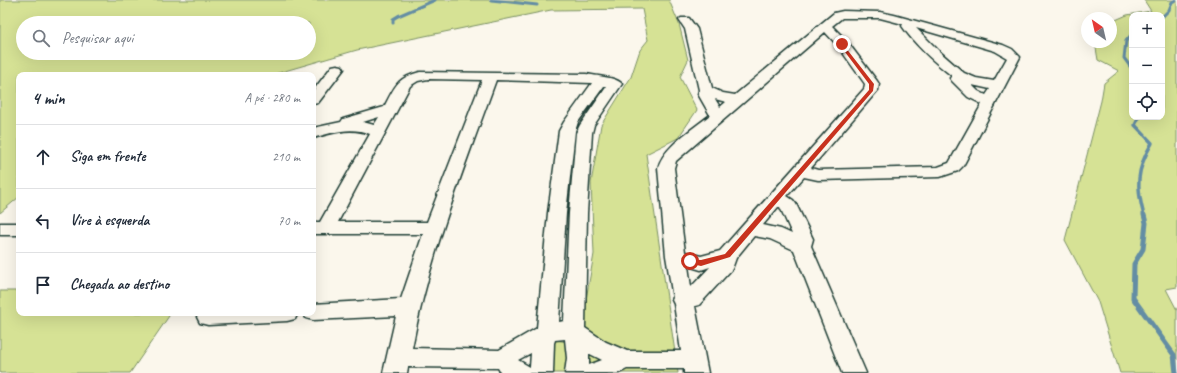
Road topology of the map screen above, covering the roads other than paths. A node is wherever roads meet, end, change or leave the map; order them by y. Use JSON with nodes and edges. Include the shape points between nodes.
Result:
{"nodes":[{"id":1,"x":685,"y":20,"type":"dead end"},
{"id":2,"x":910,"y":23,"type":"junction"},
{"id":3,"x":825,"y":26,"type":"junction"},
{"id":4,"x":936,"y":30,"type":"junction"},
{"id":5,"x":813,"y":36,"type":"junction"},
{"id":6,"x":920,"y":38,"type":"junction"},
{"id":7,"x":842,"y":44,"type":"junction"},
{"id":8,"x":337,"y":69,"type":"dead end"},
{"id":9,"x":956,"y":74,"type":"junction"},
{"id":10,"x":490,"y":77,"type":"junction"},
{"id":11,"x":608,"y":82,"type":"junction"},
{"id":12,"x":998,"y":86,"type":"junction"},
{"id":13,"x":706,"y":90,"type":"junction"},
{"id":14,"x":316,"y":96,"type":"edge"},
{"id":15,"x":739,"y":100,"type":"junction"},
{"id":16,"x":989,"y":102,"type":"junction"},
{"id":17,"x":390,"y":111,"type":"junction"},
{"id":18,"x":718,"y":117,"type":"junction"},
{"id":19,"x":345,"y":124,"type":"junction"},
{"id":20,"x":316,"y":130,"type":"edge"},
{"id":21,"x":379,"y":132,"type":"junction"},
{"id":22,"x":812,"y":158,"type":"junction"},
{"id":23,"x":800,"y":171,"type":"junction"},
{"id":24,"x":842,"y":173,"type":"junction"},
{"id":25,"x":777,"y":198,"type":"junction"},
{"id":26,"x":320,"y":228,"type":"edge"},
{"id":27,"x":434,"y":228,"type":"junction"},
{"id":28,"x":750,"y":229,"type":"junction"},
{"id":29,"x":802,"y":246,"type":"junction"},
{"id":30,"x":676,"y":256,"type":"junction"},
{"id":31,"x":728,"y":256,"type":"junction"},
{"id":32,"x":682,"y":300,"type":"junction"},
{"id":33,"x":410,"y":307,"type":"junction"},
{"id":34,"x":316,"y":312,"type":"edge"},
{"id":35,"x":228,"y":316,"type":"edge"},
{"id":36,"x":208,"y":317,"type":"dead end"},
{"id":37,"x":574,"y":332,"type":"junction"},
{"id":38,"x":547,"y":333,"type":"junction"},
{"id":39,"x":504,"y":359,"type":"junction"},
{"id":40,"x":625,"y":360,"type":"junction"},
{"id":41,"x":397,"y":365,"type":"edge"},
{"id":42,"x":695,"y":366,"type":"edge"},
{"id":43,"x":521,"y":373,"type":"edge"},
{"id":44,"x":541,"y":373,"type":"edge"},
{"id":45,"x":577,"y":373,"type":"edge"},
{"id":46,"x":596,"y":373,"type":"edge"},
{"id":47,"x":854,"y":373,"type":"edge"}],
"edges":[{"from":1,"to":13,"type":"street","via":[[691,29]]},
{"from":2,"to":3,"type":"street","via":[[880,15],[849,13],[838,15]]},
{"from":2,"to":4,"type":"street"},
{"from":2,"to":6,"type":"street","via":[[908,26]]},
{"from":3,"to":5,"type":"street"},
{"from":3,"to":7,"type":"street","via":[[830,28]]},
{"from":4,"to":6,"type":"street"},
{"from":4,"to":12,"type":"street","via":[[999,48],[1011,54],[1014,59]]},
{"from":5,"to":7,"type":"street"},
{"from":5,"to":15,"type":"street"},
{"from":6,"to":9,"type":"street"},
{"from":7,"to":22,"type":"street","via":[[872,84],[871,90]]},
{"from":8,"to":14,"type":"street"},
{"from":9,"to":12,"type":"street","via":[[976,83]]},
{"from":9,"to":16,"type":"street","via":[[973,94]]},
{"from":10,"to":11,"type":"street","via":[[586,78]]},
{"from":10,"to":17,"type":"street","via":[[418,77],[404,84]]},
{"from":10,"to":27,"type":"street"},
{"from":11,"to":37,"type":"street","via":[[584,133]]},
{"from":11,"to":38,"type":"street","via":[[571,122],[567,132],[557,212]]},
{"from":12,"to":16,"type":"street"},
{"from":13,"to":15,"type":"street"},
{"from":13,"to":18,"type":"street","via":[[705,94]]},
{"from":15,"to":18,"type":"street"},
{"from":16,"to":24,"type":"street","via":[[956,166],[952,168],[940,172]]},
{"from":17,"to":19,"type":"street","via":[[379,112]]},
{"from":17,"to":21,"type":"street"},
{"from":18,"to":30,"type":"street","via":[[668,160],[666,168]]},
{"from":19,"to":20,"type":"street"},
{"from":19,"to":21,"type":"street","via":[[362,125]]},
{"from":21,"to":26,"type":"street"},
{"from":22,"to":23,"type":"street"},
{"from":22,"to":24,"type":"street"},
{"from":23,"to":24,"type":"street","via":[[818,175]]},
{"from":23,"to":25,"type":"street"},
{"from":25,"to":28,"type":"street"},
{"from":25,"to":29,"type":"street","via":[[787,204],[804,239]]},
{"from":26,"to":27,"type":"street"},
{"from":27,"to":33,"type":"street"},
{"from":28,"to":29,"type":"street","via":[[774,233]]},
{"from":28,"to":31,"type":"street"},
{"from":29,"to":47,"type":"street"},
{"from":30,"to":31,"type":"street","via":[[701,263]]},
{"from":30,"to":32,"type":"street"},
{"from":31,"to":32,"type":"street","via":[[725,264],[692,299]]},
{"from":32,"to":42,"type":"street"},
{"from":33,"to":34,"type":"street"},
{"from":33,"to":41,"type":"street"},
{"from":35,"to":36,"type":"street"},
{"from":37,"to":38,"type":"street","via":[[563,330]]},
{"from":37,"to":40,"type":"street","via":[[598,348]]},
{"from":37,"to":45,"type":"street","via":[[577,343]]},
{"from":38,"to":39,"type":"street","via":[[510,353]]},
{"from":38,"to":44,"type":"street","via":[[542,350]]},
{"from":39,"to":41,"type":"street"},
{"from":39,"to":43,"type":"street","via":[[510,367]]},
{"from":40,"to":42,"type":"street"},
{"from":40,"to":46,"type":"street"}]}
